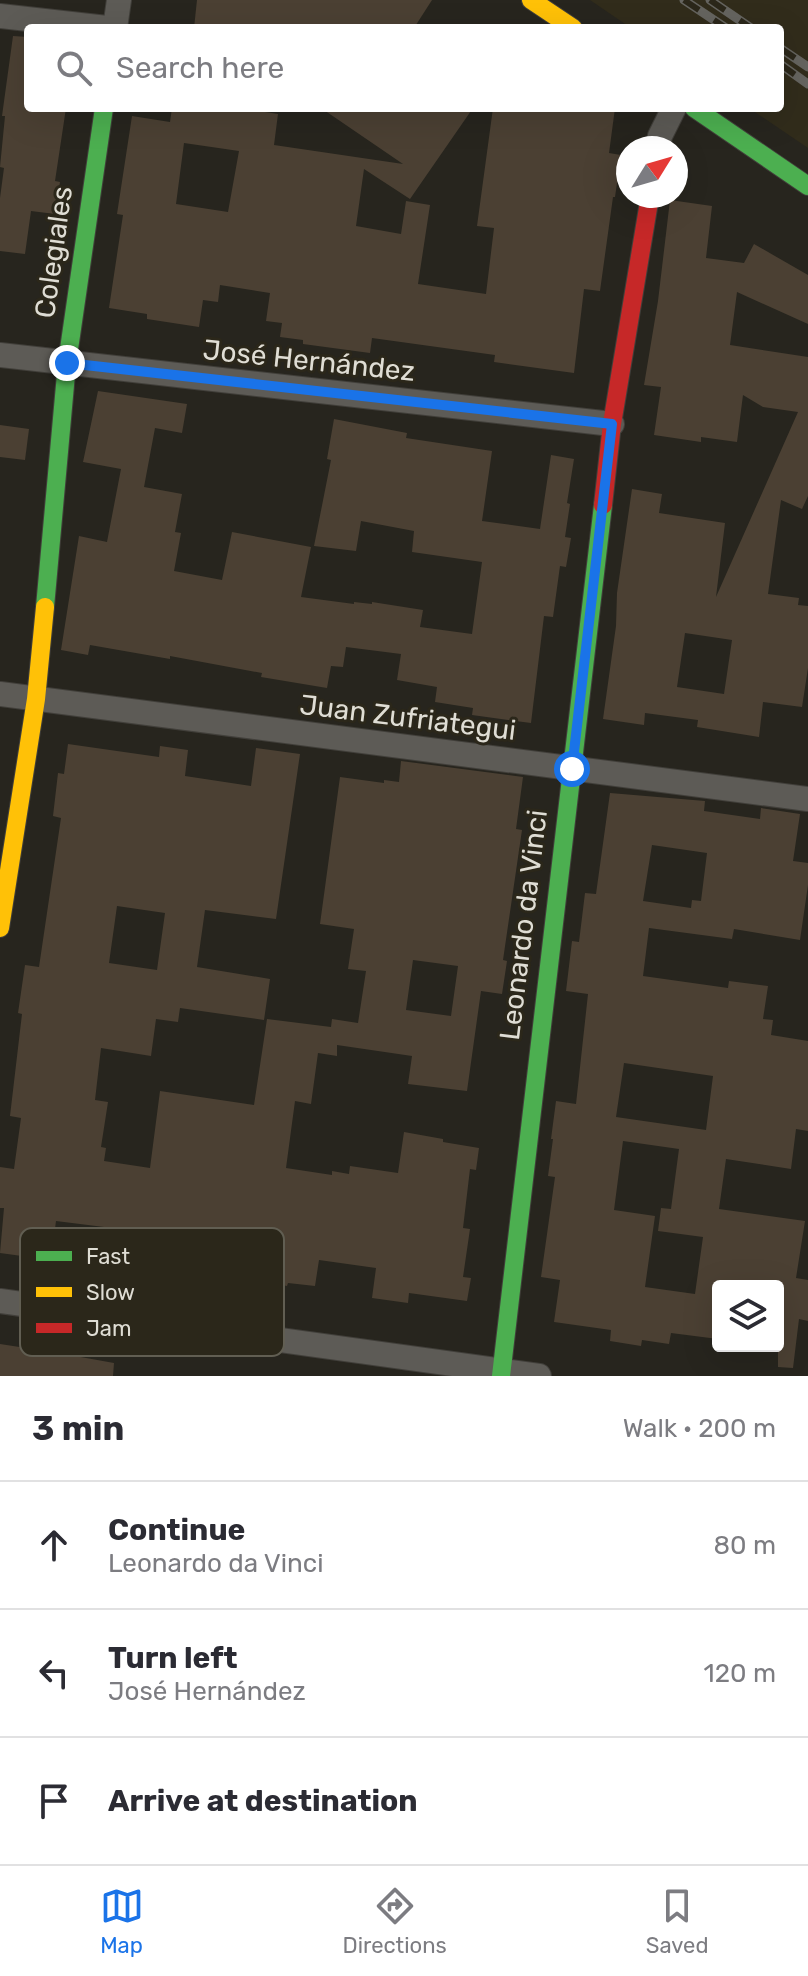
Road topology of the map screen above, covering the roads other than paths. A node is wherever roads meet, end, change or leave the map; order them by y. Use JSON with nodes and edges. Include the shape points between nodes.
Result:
{"nodes":[{"id":1,"x":119,"y":0,"type":"edge"},
{"id":2,"x":531,"y":0,"type":"edge"},
{"id":3,"x":0,"y":16,"type":"edge"},
{"id":4,"x":71,"y":24,"type":"edge"},
{"id":5,"x":116,"y":24,"type":"edge"},
{"id":6,"x":567,"y":24,"type":"edge"},
{"id":7,"x":103,"y":112,"type":"edge"},
{"id":8,"x":672,"y":112,"type":"edge"},
{"id":9,"x":700,"y":112,"type":"edge"},
{"id":10,"x":660,"y":136,"type":"edge"},
{"id":11,"x":808,"y":186,"type":"edge"},
{"id":12,"x":648,"y":208,"type":"edge"},
{"id":13,"x":0,"y":355,"type":"edge"},
{"id":14,"x":67,"y":363,"type":"junction"},
{"id":15,"x":612,"y":424,"type":"junction"},
{"id":16,"x":0,"y":694,"type":"edge"},
{"id":17,"x":36,"y":699,"type":"junction"},
{"id":18,"x":572,"y":769,"type":"junction"},
{"id":19,"x":808,"y":799,"type":"edge"},
{"id":20,"x":0,"y":928,"type":"edge"},
{"id":21,"x":0,"y":1301,"type":"edge"},
{"id":22,"x":20,"y":1304,"type":"edge"},
{"id":23,"x":284,"y":1342,"type":"edge"},
{"id":24,"x":502,"y":1374,"type":"edge"},
{"id":25,"x":539,"y":1376,"type":"edge"}],
"edges":[{"from":1,"to":5,"type":"street"},
{"from":2,"to":6,"type":"street"},
{"from":3,"to":4,"type":"street"},
{"from":7,"to":14,"type":"street","name":"Colegiales"},
{"from":8,"to":10,"type":"street"},
{"from":9,"to":11,"type":"street"},
{"from":12,"to":15,"type":"street","name":"Leonardo da Vinci"},
{"from":13,"to":14,"type":"street","name":"José Hernández"},
{"from":14,"to":15,"type":"street","name":"José Hernández"},
{"from":14,"to":17,"type":"street","name":"Colegiales"},
{"from":15,"to":18,"type":"street","name":"Leonardo da Vinci"},
{"from":16,"to":17,"type":"street","name":"Juan Zufriategui"},
{"from":17,"to":18,"type":"street","name":"Juan Zufriategui"},
{"from":17,"to":20,"type":"street","name":"Colegiales"},
{"from":18,"to":19,"type":"street","name":"Juan Zufriategui"},
{"from":18,"to":24,"type":"street","name":"Leonardo da Vinci"},
{"from":21,"to":22,"type":"street"},
{"from":23,"to":24,"type":"street"},
{"from":24,"to":25,"type":"street"}]}
